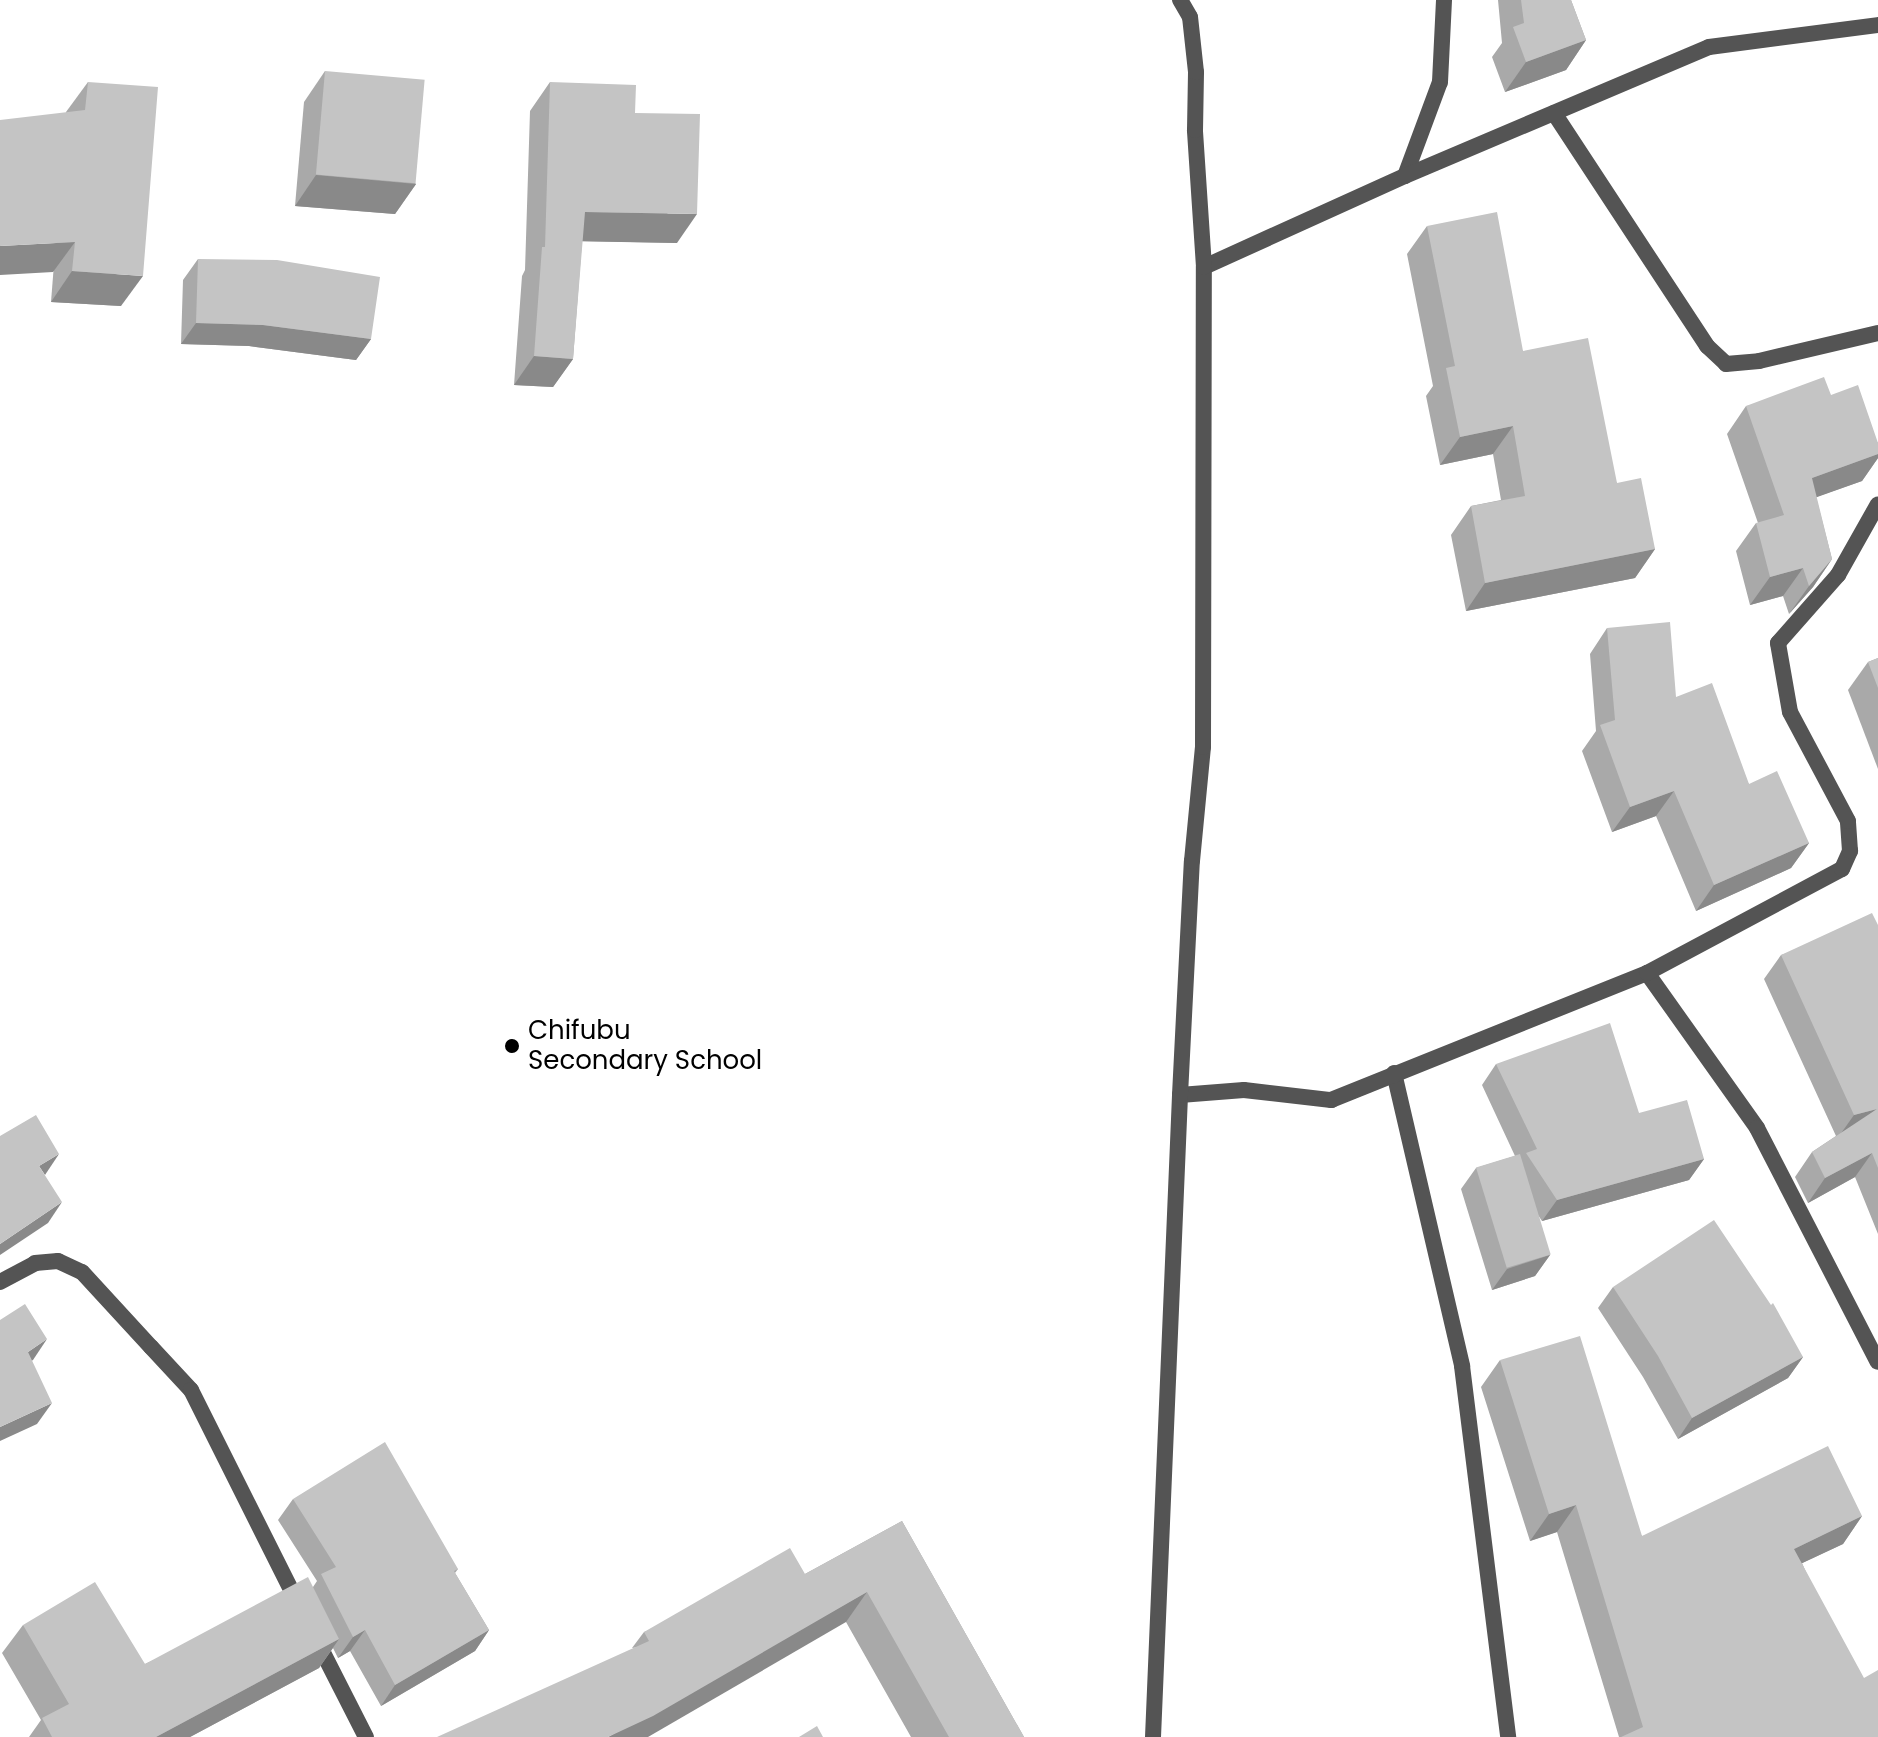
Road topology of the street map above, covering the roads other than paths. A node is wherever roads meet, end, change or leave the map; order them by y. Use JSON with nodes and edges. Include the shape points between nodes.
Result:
{"nodes":[{"id":1,"x":1180,"y":0,"type":"edge"},
{"id":2,"x":1444,"y":0,"type":"edge"},
{"id":3,"x":1878,"y":25,"type":"edge"},
{"id":4,"x":1554,"y":113,"type":"junction"},
{"id":5,"x":1405,"y":176,"type":"junction"},
{"id":6,"x":1204,"y":267,"type":"junction"},
{"id":7,"x":1878,"y":333,"type":"edge"},
{"id":8,"x":1878,"y":504,"type":"edge"},
{"id":9,"x":1647,"y":973,"type":"junction"},
{"id":10,"x":1394,"y":1073,"type":"junction"},
{"id":11,"x":1180,"y":1095,"type":"junction"},
{"id":12,"x":0,"y":1282,"type":"edge"},
{"id":13,"x":1878,"y":1362,"type":"edge"},
{"id":14,"x":366,"y":1737,"type":"edge"},
{"id":15,"x":1153,"y":1737,"type":"edge"},
{"id":16,"x":1508,"y":1737,"type":"edge"}],
"edges":[{"from":1,"to":6,"type":"street","via":[[1190,17],[1196,72]]},
{"from":2,"to":5,"type":"street","via":[[1440,82]]},
{"from":3,"to":4,"type":"street","via":[[1709,47]]},
{"from":4,"to":5,"type":"street"},
{"from":4,"to":7,"type":"street","via":[[1707,346],[1726,364]]},
{"from":5,"to":6,"type":"street"},
{"from":6,"to":11,"type":"street","via":[[1203,747]]},
{"from":8,"to":9,"type":"street","via":[[1838,575],[1778,643],[1790,712],[1848,821],[1850,851],[1842,869]]},
{"from":9,"to":10,"type":"street"},
{"from":9,"to":13,"type":"street","via":[[1757,1128]]},
{"from":10,"to":11,"type":"street","via":[[1331,1100],[1244,1090]]},
{"from":10,"to":16,"type":"street","via":[[1462,1366]]},
{"from":11,"to":15,"type":"street"},
{"from":12,"to":14,"type":"street","via":[[35,1263],[58,1261],[82,1272],[191,1390]]}]}
